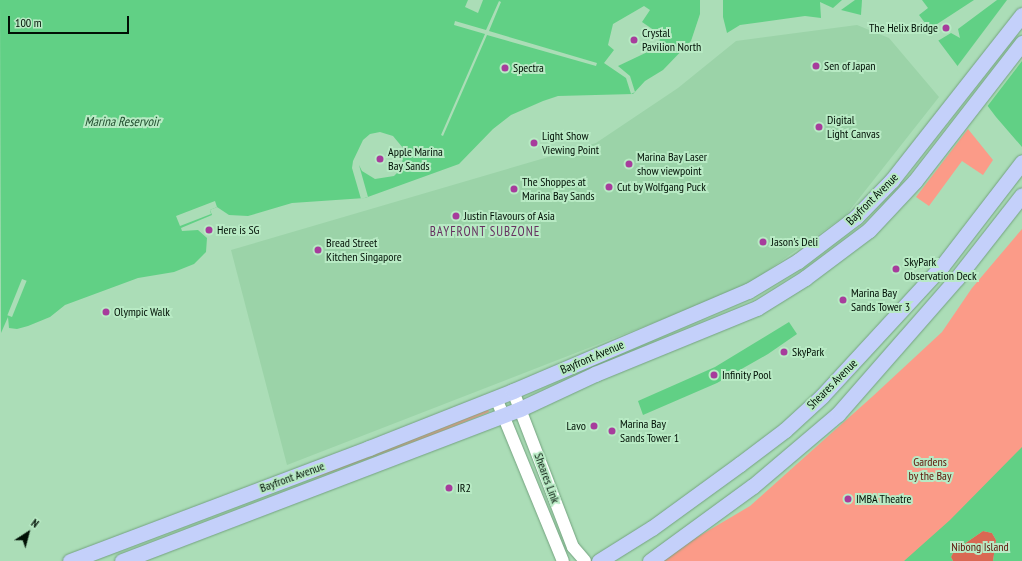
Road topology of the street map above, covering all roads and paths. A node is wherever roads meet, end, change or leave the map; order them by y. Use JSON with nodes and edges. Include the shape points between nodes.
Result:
{"nodes":[{"id":1,"x":1022,"y":15,"type":"edge"},
{"id":2,"x":1022,"y":43,"type":"edge"},
{"id":3,"x":1022,"y":162,"type":"edge"},
{"id":4,"x":1022,"y":194,"type":"edge"},
{"id":5,"x":513,"y":391,"type":"junction"},
{"id":6,"x":496,"y":398,"type":"junction"},
{"id":7,"x":520,"y":409,"type":"junction"},
{"id":8,"x":503,"y":416,"type":"junction"},
{"id":9,"x":70,"y":561,"type":"edge"},
{"id":10,"x":122,"y":561,"type":"edge"},
{"id":11,"x":562,"y":561,"type":"edge"},
{"id":12,"x":585,"y":561,"type":"edge"},
{"id":13,"x":599,"y":561,"type":"edge"},
{"id":14,"x":650,"y":561,"type":"edge"}],
"edges":[{"from":1,"to":5,"type":"main road","name":"Bayfront Avenue","via":[[901,170],[849,223],[798,261],[748,291]]},
{"from":2,"to":7,"type":"main road","name":"Bayfront Avenue","via":[[915,182],[869,230],[805,278],[757,308],[595,374]]},
{"from":3,"to":13,"type":"main road","name":"Sheares Avenue","via":[[942,266],[822,396],[784,430],[652,528]]},
{"from":4,"to":14,"type":"main road","name":"Sheares Avenue","via":[[957,278],[838,414],[753,486]]},
{"from":5,"to":6,"type":"main road","name":"Bayfront Avenue"},
{"from":5,"to":7,"type":"street","name":"Sheares Link"},
{"from":6,"to":8,"type":"street","name":"Sheares Link"},
{"from":6,"to":9,"type":"main road","name":"Bayfront Avenue"},
{"from":7,"to":8,"type":"main road","name":"Bayfront Avenue"},
{"from":7,"to":12,"type":"street","name":"Sheares Link","via":[[573,547]]},
{"from":8,"to":10,"type":"main road","name":"Bayfront Avenue"},
{"from":8,"to":11,"type":"street","name":"Sheares Link"}]}
